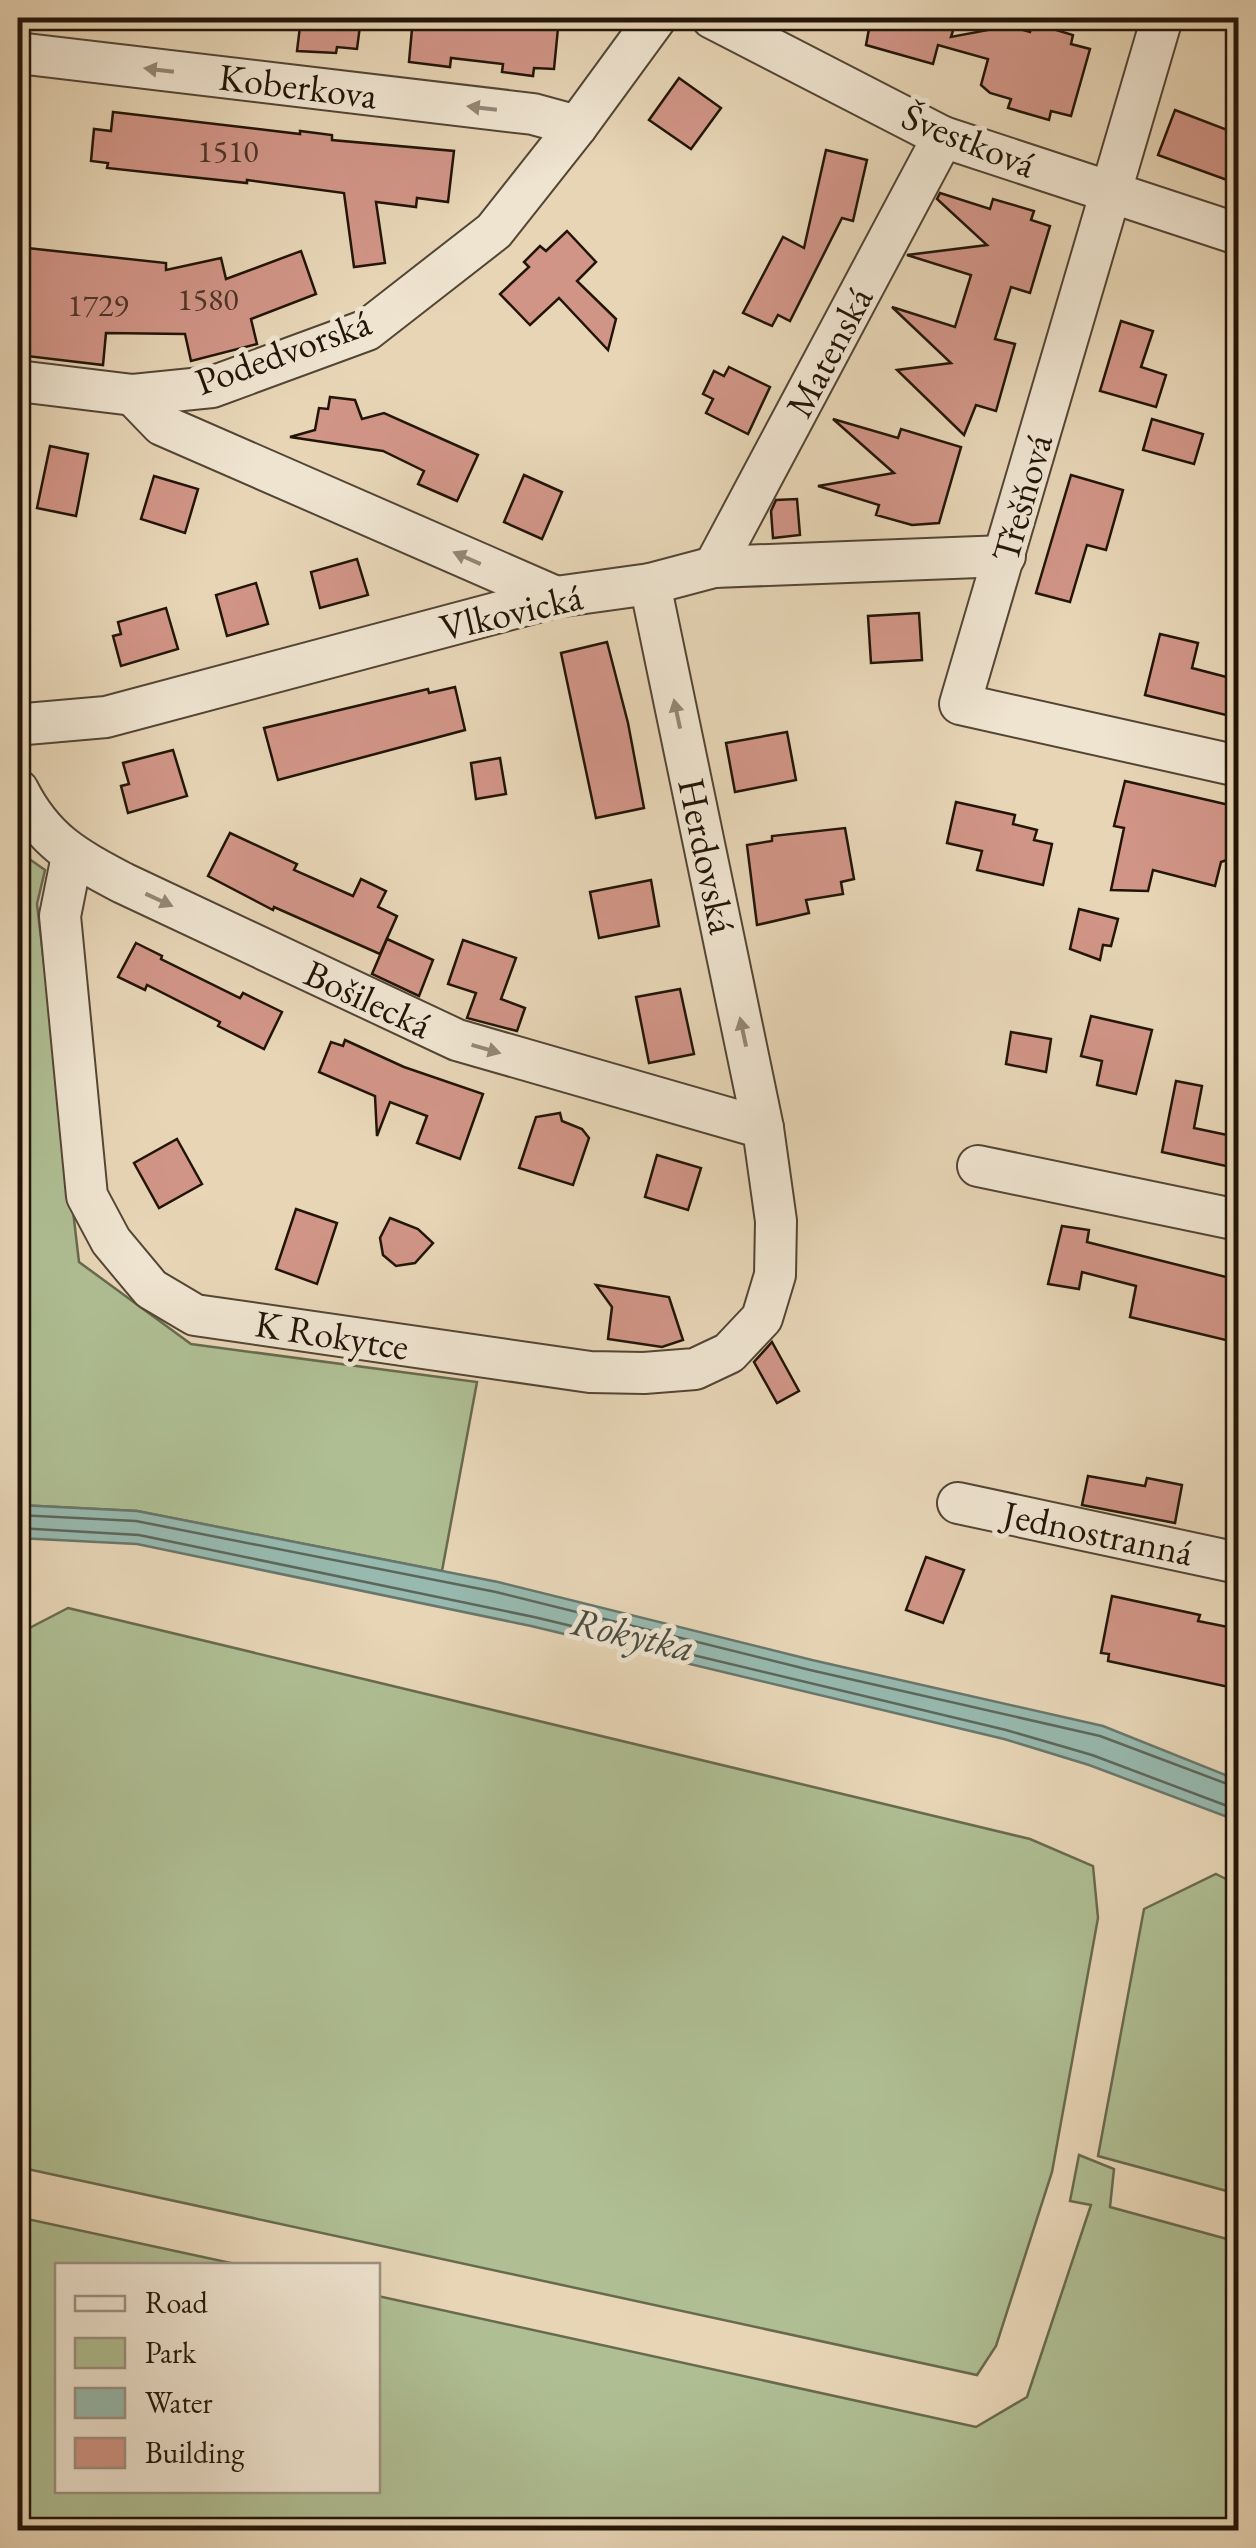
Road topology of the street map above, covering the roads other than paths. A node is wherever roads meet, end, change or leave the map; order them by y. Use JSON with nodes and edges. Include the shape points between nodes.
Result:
{"nodes":[{"id":1,"x":656,"y":18,"type":"edge"},
{"id":2,"x":712,"y":18,"type":"edge"},
{"id":3,"x":1162,"y":18,"type":"edge"},
{"id":4,"x":18,"y":53,"type":"edge"},
{"id":5,"x":577,"y":126,"type":"junction"},
{"id":6,"x":944,"y":137,"type":"junction"},
{"id":7,"x":1112,"y":194,"type":"junction"},
{"id":8,"x":1238,"y":234,"type":"edge"},
{"id":9,"x":18,"y":381,"type":"edge"},
{"id":10,"x":133,"y":395,"type":"junction"},
{"id":11,"x":1004,"y":556,"type":"junction"},
{"id":12,"x":714,"y":567,"type":"junction"},
{"id":13,"x":650,"y":584,"type":"junction"},
{"id":14,"x":556,"y":597,"type":"junction"},
{"id":15,"x":22,"y":718,"type":"edge"},
{"id":16,"x":1238,"y":766,"type":"edge"},
{"id":17,"x":18,"y":768,"type":"edge"},
{"id":18,"x":18,"y":790,"type":"edge"},
{"id":19,"x":72,"y":856,"type":"junction"},
{"id":20,"x":763,"y":1128,"type":"junction"},
{"id":21,"x":978,"y":1166,"type":"dead end"},
{"id":22,"x":1238,"y":1220,"type":"edge"},
{"id":23,"x":958,"y":1503,"type":"dead end"},
{"id":24,"x":1238,"y":1563,"type":"edge"}],
"edges":[{"from":1,"to":5,"type":"street","name":"Podedvorská"},
{"from":2,"to":6,"type":"street","name":"Švestková"},
{"from":3,"to":7,"type":"street","name":"Třešňová"},
{"from":5,"to":4,"type":"street","name":"Koberkova","one_way":true,"via":[[533,114]]},
{"from":5,"to":10,"type":"street","name":"Podedvorská","via":[[494,231],[367,330],[212,387]]},
{"from":6,"to":7,"type":"street","name":"Švestková"},
{"from":6,"to":12,"type":"street","name":"Matenská"},
{"from":7,"to":8,"type":"street","name":"Švestková"},
{"from":7,"to":11,"type":"street","name":"Třešňová"},
{"from":9,"to":10,"type":"street","name":"Podedvorská"},
{"from":14,"to":10,"type":"street","one_way":true,"via":[[162,424]]},
{"from":11,"to":12,"type":"street","name":"Vlkovická"},
{"from":11,"to":16,"type":"street","name":"Třešňová","via":[[960,704]]},
{"from":12,"to":13,"type":"street","name":"Vlkovická"},
{"from":13,"to":14,"type":"street","name":"Vlkovická"},
{"from":20,"to":13,"type":"street","name":"Herdovská","one_way":true},
{"from":14,"to":15,"type":"street","name":"Vlkovická","via":[[106,717]]},
{"from":15,"to":17,"type":"street","via":[[29,742]]},
{"from":18,"to":19,"type":"street","name":"Bošilecká","via":[[32,818]]},
{"from":19,"to":20,"type":"street","name":"Bošilecká","one_way":true,"via":[[457,1040]]},
{"from":19,"to":20,"type":"street","name":"K Rokytce","via":[[60,916],[87,1196],[111,1241],[151,1289],[196,1315],[590,1372],[695,1369],[729,1353],[762,1318],[775,1274],[776,1221]]},
{"from":21,"to":22,"type":"street"},
{"from":23,"to":24,"type":"street","name":"Jednostranná"}]}
